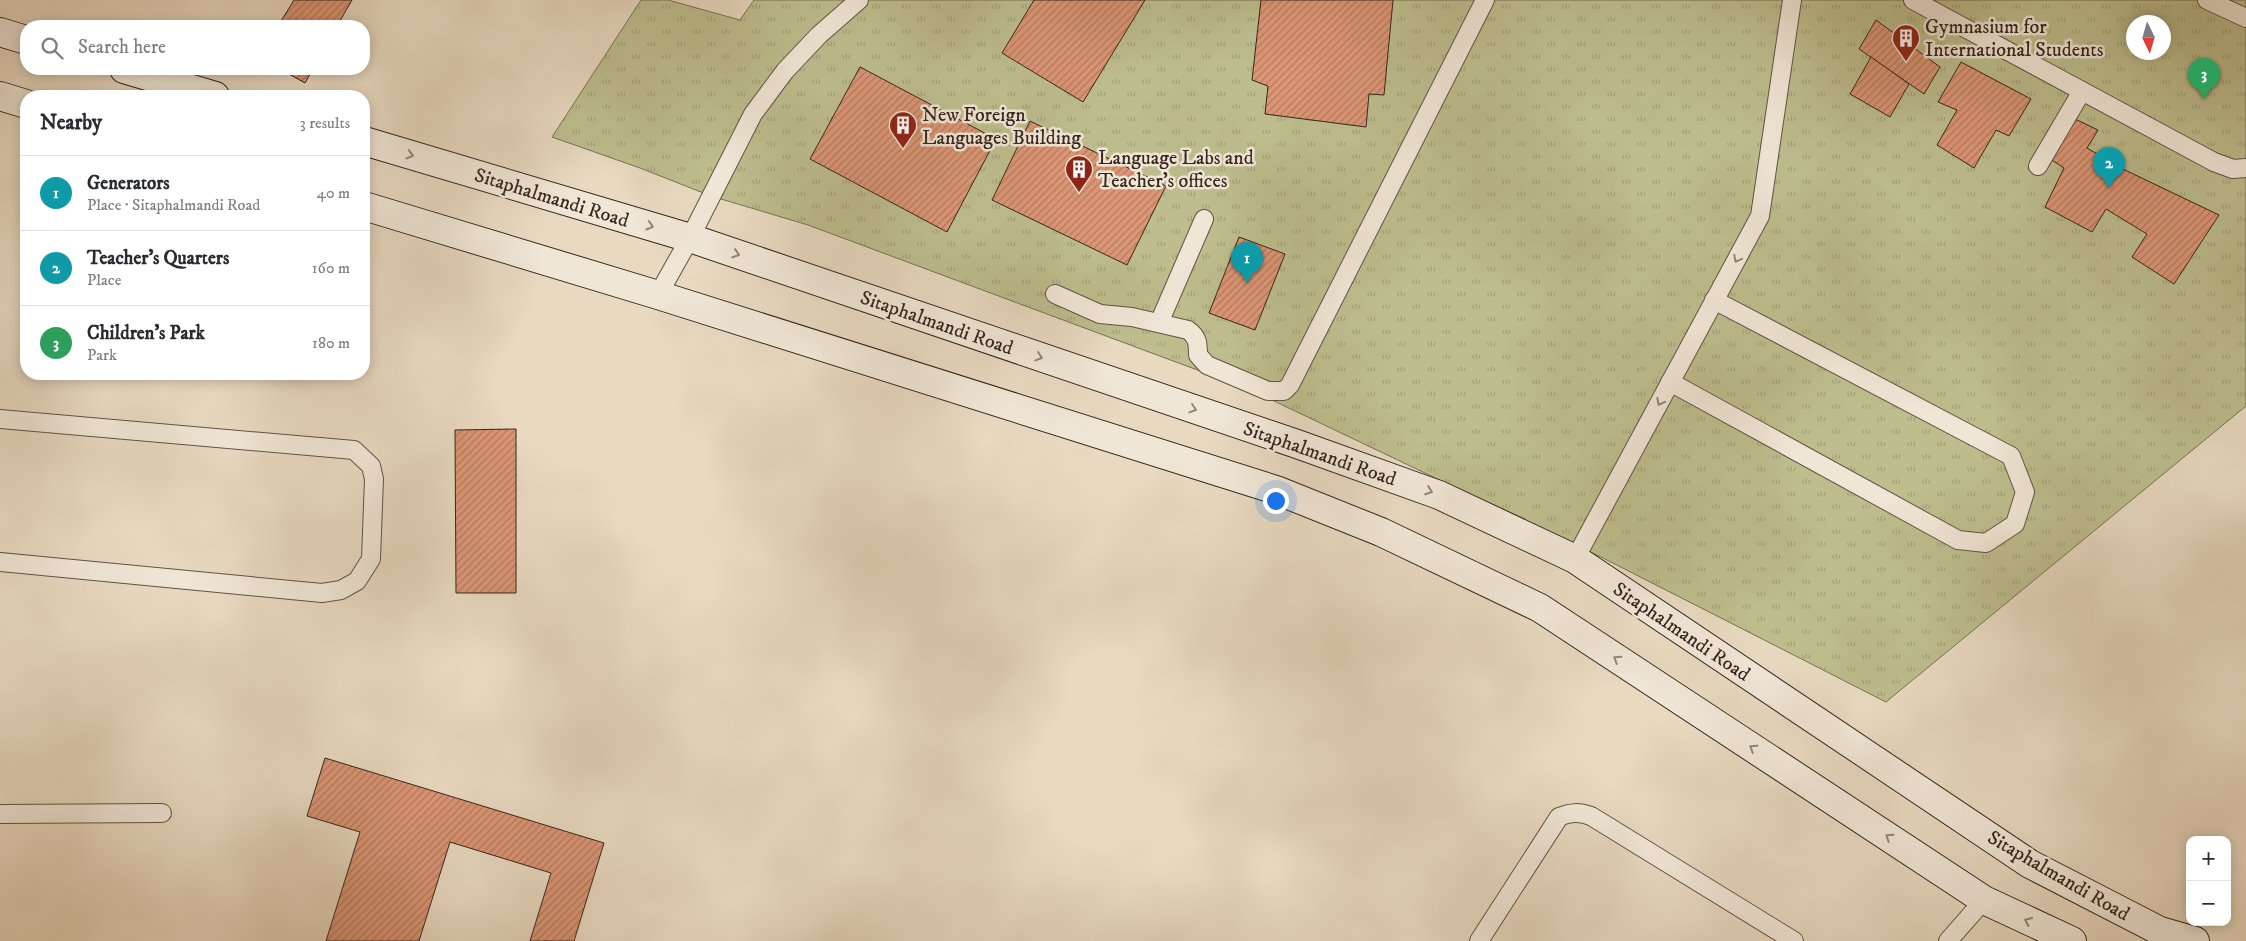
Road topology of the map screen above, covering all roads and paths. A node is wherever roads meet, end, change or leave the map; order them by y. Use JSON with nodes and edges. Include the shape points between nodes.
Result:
{"nodes":[{"id":1,"x":859,"y":0,"type":"edge"},
{"id":2,"x":1485,"y":0,"type":"edge"},
{"id":3,"x":1792,"y":0,"type":"edge"},
{"id":4,"x":1913,"y":0,"type":"edge"},
{"id":5,"x":2207,"y":0,"type":"edge"},
{"id":6,"x":2246,"y":18,"type":"edge"},
{"id":7,"x":0,"y":32,"type":"edge"},
{"id":8,"x":20,"y":38,"type":"edge"},
{"id":9,"x":144,"y":75,"type":"edge"},
{"id":10,"x":196,"y":90,"type":"edge"},
{"id":11,"x":2082,"y":91,"type":"junction"},
{"id":12,"x":0,"y":96,"type":"edge"},
{"id":13,"x":20,"y":102,"type":"edge"},
{"id":14,"x":370,"y":143,"type":"edge"},
{"id":15,"x":2038,"y":166,"type":"dead end"},
{"id":16,"x":2246,"y":168,"type":"edge"},
{"id":17,"x":370,"y":208,"type":"edge"},
{"id":18,"x":1204,"y":219,"type":"dead end"},
{"id":19,"x":690,"y":238,"type":"junction"},
{"id":20,"x":1055,"y":294,"type":"dead end"},
{"id":21,"x":658,"y":295,"type":"junction"},
{"id":22,"x":1714,"y":300,"type":"junction"},
{"id":23,"x":1158,"y":322,"type":"junction"},
{"id":24,"x":1670,"y":382,"type":"junction"},
{"id":25,"x":0,"y":419,"type":"edge"},
{"id":26,"x":1575,"y":559,"type":"junction"},
{"id":27,"x":0,"y":562,"type":"edge"},
{"id":28,"x":162,"y":813,"type":"dead end"},
{"id":29,"x":0,"y":814,"type":"edge"},
{"id":30,"x":1984,"y":900,"type":"junction"},
{"id":31,"x":1479,"y":941,"type":"edge"},
{"id":32,"x":1794,"y":941,"type":"edge"},
{"id":33,"x":1948,"y":941,"type":"edge"},
{"id":34,"x":2072,"y":941,"type":"edge"},
{"id":35,"x":2195,"y":941,"type":"edge"}],
"edges":[{"from":1,"to":19,"type":"lane","via":[[785,71],[753,114]]},
{"from":2,"to":23,"type":"lane","via":[[1284,391],[1268,391],[1207,365],[1198,355],[1195,335]]},
{"from":3,"to":22,"type":"lane","one_way":true,"via":[[1760,216]]},
{"from":4,"to":11,"type":"lane"},
{"from":5,"to":6,"type":"lane"},
{"from":7,"to":8,"type":"main road"},
{"from":9,"to":10,"type":"main road"},
{"from":11,"to":15,"type":"lane"},
{"from":11,"to":16,"type":"lane","via":[[2214,162],[2233,169]]},
{"from":12,"to":13,"type":"main road"},
{"from":14,"to":19,"type":"main road","name":"Sitaphalmandi Road","one_way":true},
{"from":17,"to":21,"type":"main road"},
{"from":18,"to":23,"type":"lane"},
{"from":19,"to":21,"type":"lane"},
{"from":19,"to":26,"type":"main road","name":"Sitaphalmandi Road","one_way":true,"via":[[1430,492]]},
{"from":20,"to":23,"type":"lane","via":[[1100,314]]},
{"from":30,"to":21,"type":"main road","one_way":true,"via":[[1540,608],[1381,532],[1276,490]]},
{"from":22,"to":24,"type":"lane"},
{"from":22,"to":24,"type":"lane","via":[[2011,456],[2025,492],[2015,524],[1986,543],[1958,540]]},
{"from":24,"to":26,"type":"lane","one_way":true},
{"from":25,"to":27,"type":"lane","via":[[354,450],[371,466],[374,479],[370,559],[357,581],[341,590],[322,593]]},
{"from":26,"to":35,"type":"main road","name":"Sitaphalmandi Road","via":[[2030,864],[2160,931]]},
{"from":28,"to":29,"type":"lane"},
{"from":30,"to":33,"type":"lane"},
{"from":34,"to":30,"type":"main road","one_way":true},
{"from":31,"to":32,"type":"lane","via":[[1559,817],[1570,812],[1591,816]]}]}
